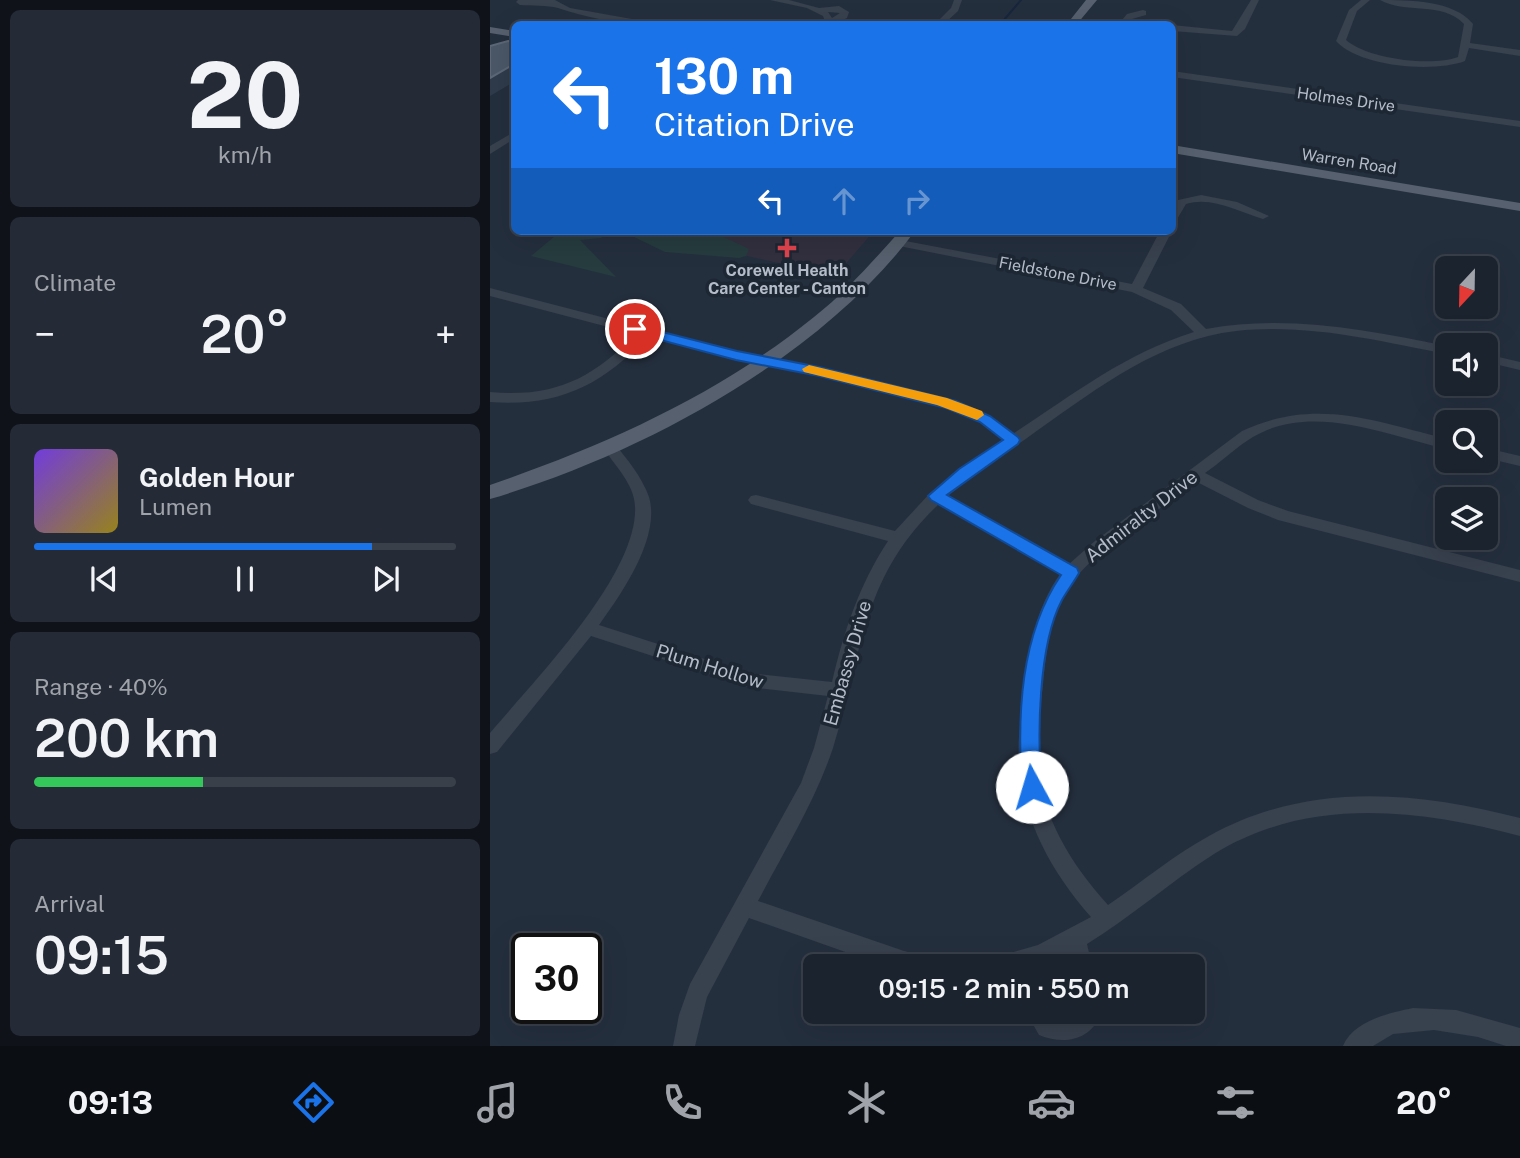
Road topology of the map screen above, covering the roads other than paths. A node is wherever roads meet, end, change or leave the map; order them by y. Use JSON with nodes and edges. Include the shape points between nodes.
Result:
{"nodes":[{"id":1,"x":774,"y":0,"type":"edge"},
{"id":2,"x":958,"y":0,"type":"edge"},
{"id":3,"x":1091,"y":0,"type":"edge"},
{"id":4,"x":1255,"y":0,"type":"edge"},
{"id":5,"x":1366,"y":0,"type":"edge"},
{"id":6,"x":1384,"y":0,"type":"edge"},
{"id":7,"x":521,"y":1,"type":"edge"},
{"id":8,"x":550,"y":2,"type":"edge"},
{"id":9,"x":820,"y":10,"type":"junction"},
{"id":10,"x":642,"y":21,"type":"edge"},
{"id":11,"x":829,"y":21,"type":"edge"},
{"id":12,"x":834,"y":21,"type":"edge"},
{"id":13,"x":943,"y":21,"type":"edge"},
{"id":14,"x":1074,"y":21,"type":"edge"},
{"id":15,"x":1128,"y":21,"type":"edge"},
{"id":16,"x":1146,"y":21,"type":"edge"},
{"id":17,"x":1176,"y":28,"type":"edge"},
{"id":18,"x":490,"y":30,"type":"edge"},
{"id":19,"x":511,"y":34,"type":"edge"},
{"id":20,"x":1466,"y":45,"type":"junction"},
{"id":21,"x":1520,"y":53,"type":"edge"},
{"id":22,"x":1176,"y":75,"type":"edge"},
{"id":23,"x":1520,"y":124,"type":"edge"},
{"id":24,"x":511,"y":137,"type":"edge"},
{"id":25,"x":494,"y":148,"type":"edge"},
{"id":26,"x":1176,"y":150,"type":"edge"},
{"id":27,"x":1520,"y":207,"type":"edge"},
{"id":28,"x":1176,"y":212,"type":"edge"},
{"id":29,"x":1262,"y":216,"type":"dead end"},
{"id":30,"x":1164,"y":235,"type":"edge"},
{"id":31,"x":904,"y":237,"type":"edge"},
{"id":32,"x":1136,"y":289,"type":"junction"},
{"id":33,"x":490,"y":292,"type":"edge"},
{"id":34,"x":645,"y":332,"type":"junction"},
{"id":35,"x":1203,"y":333,"type":"junction"},
{"id":36,"x":1435,"y":347,"type":"edge"},
{"id":37,"x":767,"y":360,"type":"junction"},
{"id":38,"x":1498,"y":361,"type":"edge"},
{"id":39,"x":1520,"y":366,"type":"edge"},
{"id":40,"x":490,"y":397,"type":"edge"},
{"id":41,"x":1013,"y":440,"type":"junction"},
{"id":42,"x":1435,"y":441,"type":"edge"},
{"id":43,"x":609,"y":446,"type":"junction"},
{"id":44,"x":1498,"y":456,"type":"edge"},
{"id":45,"x":1520,"y":461,"type":"edge"},
{"id":46,"x":1194,"y":474,"type":"junction"},
{"id":47,"x":490,"y":492,"type":"edge"},
{"id":48,"x":936,"y":496,"type":"junction"},
{"id":49,"x":756,"y":500,"type":"dead end"},
{"id":50,"x":898,"y":538,"type":"junction"},
{"id":51,"x":1071,"y":573,"type":"junction"},
{"id":52,"x":1520,"y":576,"type":"edge"},
{"id":53,"x":586,"y":628,"type":"junction"},
{"id":54,"x":838,"y":690,"type":"junction"},
{"id":55,"x":490,"y":746,"type":"edge"},
{"id":56,"x":1520,"y":827,"type":"edge"},
{"id":57,"x":744,"y":906,"type":"junction"},
{"id":58,"x":1107,"y":919,"type":"junction"},
{"id":59,"x":1075,"y":939,"type":"junction"},
{"id":60,"x":881,"y":954,"type":"edge"},
{"id":61,"x":1043,"y":954,"type":"edge"},
{"id":62,"x":1078,"y":954,"type":"edge"},
{"id":63,"x":1045,"y":1024,"type":"edge"},
{"id":64,"x":1079,"y":1024,"type":"edge"},
{"id":65,"x":1520,"y":1039,"type":"edge"},
{"id":66,"x":684,"y":1046,"type":"edge"},
{"id":67,"x":1354,"y":1046,"type":"edge"}],
"edges":[{"from":1,"to":9,"type":"street"},
{"from":2,"to":13,"type":"street"},
{"from":3,"to":14,"type":"main road"},
{"from":4,"to":17,"type":"street","via":[[1234,34]]},
{"from":5,"to":20,"type":"street","via":[[1353,10],[1338,48],[1466,69],[1462,59]]},
{"from":6,"to":20,"type":"street","via":[[1453,12],[1468,20]]},
{"from":7,"to":8,"type":"street"},
{"from":8,"to":10,"type":"street"},
{"from":9,"to":11,"type":"street"},
{"from":9,"to":12,"type":"street","via":[[845,12]]},
{"from":15,"to":16,"type":"street","via":[[1127,17],[1145,10],[1142,18]]},
{"from":18,"to":19,"type":"main road"},
{"from":20,"to":21,"type":"street"},
{"from":22,"to":23,"type":"street","name":"Holmes Drive"},
{"from":24,"to":25,"type":"street"},
{"from":26,"to":27,"type":"main road","name":"Warren Road"},
{"from":28,"to":29,"type":"street","via":[[1182,202],[1195,198]]},
{"from":30,"to":32,"type":"street"},
{"from":31,"to":32,"type":"street","name":"Fieldstone Drive"},
{"from":31,"to":37,"type":"main road","via":[[842,303]]},
{"from":32,"to":35,"type":"street","name":"Fieldstone Drive","via":[[1176,307]]},
{"from":33,"to":34,"type":"street"},
{"from":34,"to":37,"type":"street"},
{"from":34,"to":40,"type":"street","via":[[606,370],[578,384],[532,397]]},
{"from":35,"to":36,"type":"street","name":"Embassy Drive","via":[[1251,326],[1313,326]]},
{"from":35,"to":41,"type":"street","name":"Embassy Drive","via":[[1138,359]]},
{"from":37,"to":41,"type":"street","via":[[951,404],[985,419]]},
{"from":37,"to":43,"type":"main road","via":[[691,406]]},
{"from":38,"to":39,"type":"street"},
{"from":41,"to":48,"type":"street","name":"Embassy Drive"},
{"from":42,"to":46,"type":"street","name":"Admiralty Drive","via":[[1339,419],[1294,417],[1261,426]]},
{"from":43,"to":47,"type":"main road"},
{"from":43,"to":53,"type":"street","via":[[638,489],[644,524],[627,569]]},
{"from":44,"to":45,"type":"street"},
{"from":46,"to":51,"type":"street","name":"Admiralty Drive"},
{"from":46,"to":52,"type":"street","via":[[1284,516]]},
{"from":48,"to":50,"type":"street","name":"Embassy Drive"},
{"from":48,"to":51,"type":"street"},
{"from":49,"to":50,"type":"street"},
{"from":50,"to":54,"type":"street","name":"Embassy Drive","via":[[866,593]]},
{"from":51,"to":58,"type":"street","name":"Admiralty Drive","via":[[1053,599],[1040,635],[1028,763],[1036,806],[1050,842],[1076,884]]},
{"from":53,"to":54,"type":"street","name":"Plum Hollow","via":[[748,680]]},
{"from":53,"to":55,"type":"street"},
{"from":54,"to":57,"type":"street","name":"Embassy Drive","via":[[814,774]]},
{"from":56,"to":58,"type":"street","via":[[1423,804],[1360,802],[1307,808],[1230,834]]},
{"from":57,"to":60,"type":"street"},
{"from":57,"to":66,"type":"street","name":"Embassy Drive","via":[[698,992]]},
{"from":58,"to":59,"type":"street"},
{"from":59,"to":61,"type":"street"},
{"from":59,"to":62,"type":"street"},
{"from":63,"to":64,"type":"street","via":[[1072,1030]]},
{"from":65,"to":67,"type":"street","via":[[1458,1021],[1415,1018],[1376,1030]]}]}
